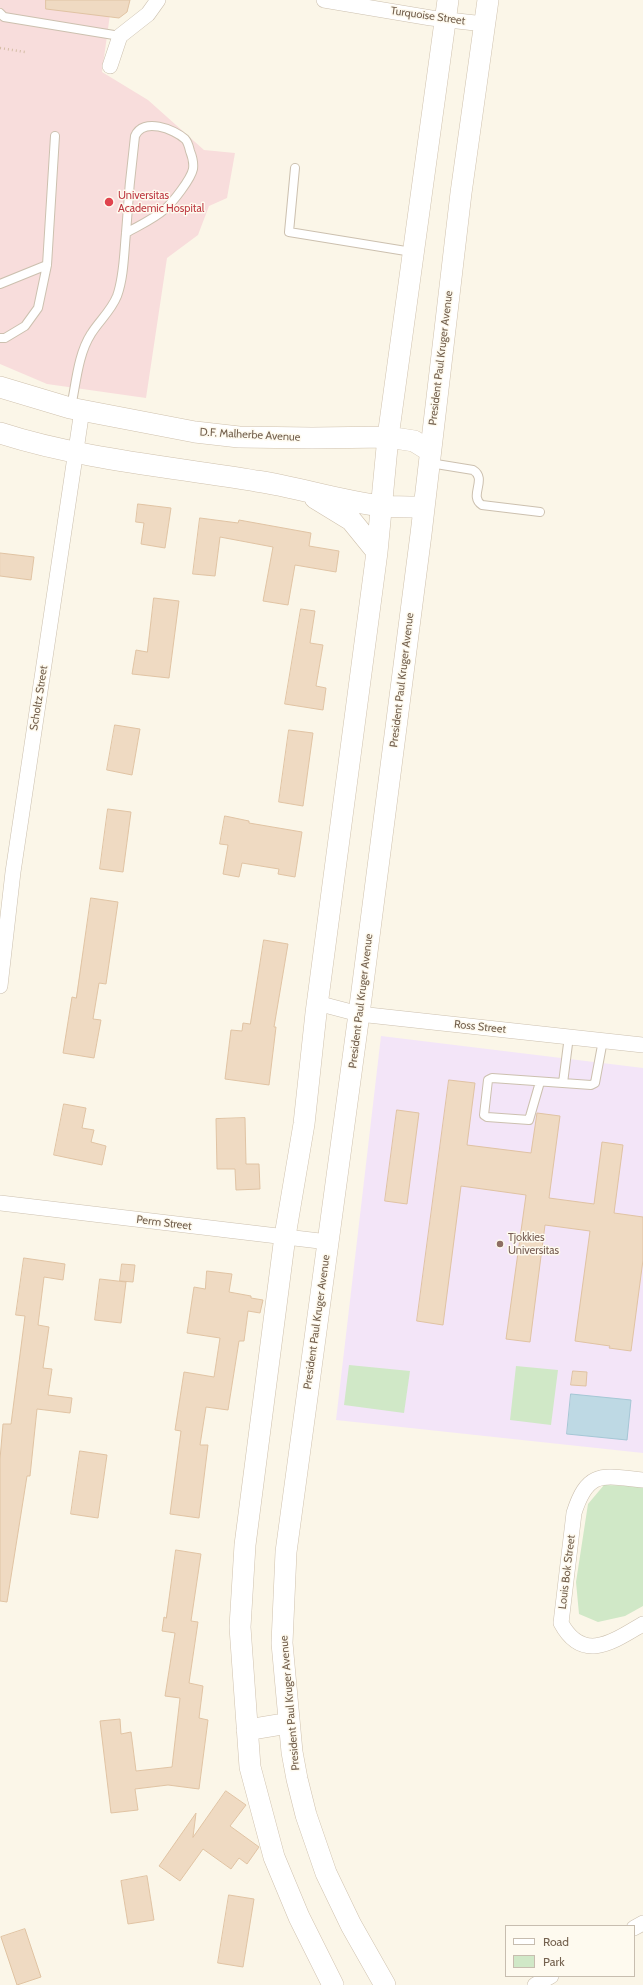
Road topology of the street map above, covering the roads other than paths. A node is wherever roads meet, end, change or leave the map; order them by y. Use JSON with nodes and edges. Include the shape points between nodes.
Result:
{"nodes":[{"id":1,"x":158,"y":0,"type":"edge"},
{"id":2,"x":324,"y":0,"type":"edge"},
{"id":3,"x":488,"y":0,"type":"edge"},
{"id":4,"x":446,"y":10,"type":"edge"},
{"id":5,"x":0,"y":13,"type":"edge"},
{"id":6,"x":484,"y":24,"type":"junction"},
{"id":7,"x":120,"y":36,"type":"junction"},
{"id":8,"x":110,"y":66,"type":"dead end"},
{"id":9,"x":55,"y":136,"type":"dead end"},
{"id":10,"x":295,"y":168,"type":"dead end"},
{"id":11,"x":126,"y":233,"type":"junction"},
{"id":12,"x":413,"y":252,"type":"junction"},
{"id":13,"x":47,"y":265,"type":"junction"},
{"id":14,"x":0,"y":284,"type":"edge"},
{"id":15,"x":0,"y":338,"type":"edge"},
{"id":16,"x":0,"y":387,"type":"edge"},
{"id":17,"x":76,"y":409,"type":"junction"},
{"id":18,"x":0,"y":432,"type":"edge"},
{"id":19,"x":388,"y":437,"type":"junction"},
{"id":20,"x":76,"y":452,"type":"junction"},
{"id":21,"x":430,"y":457,"type":"junction"},
{"id":22,"x":301,"y":490,"type":"junction"},
{"id":23,"x":382,"y":506,"type":"junction"},
{"id":24,"x":424,"y":507,"type":"junction"},
{"id":25,"x":540,"y":512,"type":"dead end"},
{"id":26,"x":377,"y":552,"type":"junction"},
{"id":27,"x":0,"y":986,"type":"edge"},
{"id":28,"x":317,"y":1003,"type":"junction"},
{"id":29,"x":359,"y":1014,"type":"junction"},
{"id":30,"x":569,"y":1036,"type":"junction"},
{"id":31,"x":603,"y":1040,"type":"junction"},
{"id":32,"x":643,"y":1045,"type":"edge"},
{"id":33,"x":540,"y":1082,"type":"junction"},
{"id":34,"x":563,"y":1083,"type":"junction"},
{"id":35,"x":0,"y":1203,"type":"edge"},
{"id":36,"x":286,"y":1236,"type":"junction"},
{"id":37,"x":328,"y":1242,"type":"junction"},
{"id":38,"x":643,"y":1480,"type":"edge"},
{"id":39,"x":643,"y":1624,"type":"edge"},
{"id":40,"x":289,"y":1723,"type":"junction"},
{"id":41,"x":247,"y":1730,"type":"junction"},
{"id":42,"x":333,"y":1985,"type":"edge"},
{"id":43,"x":385,"y":1985,"type":"edge"}],
"edges":[{"from":1,"to":7,"type":"street","via":[[148,14]]},
{"from":2,"to":4,"type":"street","name":"Turquoise Street"},
{"from":3,"to":6,"type":"street","name":"President Paul Kruger Avenue"},
{"from":4,"to":6,"type":"street","name":"Turquoise Street"},
{"from":4,"to":12,"type":"street"},
{"from":5,"to":7,"type":"lane","via":[[4,17]]},
{"from":6,"to":21,"type":"street","name":"President Paul Kruger Avenue","via":[[460,193]]},
{"from":7,"to":8,"type":"street"},
{"from":9,"to":13,"type":"lane"},
{"from":10,"to":12,"type":"lane","via":[[289,232]]},
{"from":11,"to":11,"type":"lane","via":[[135,136],[142,127],[158,126],[171,130],[187,140],[193,157],[193,170],[165,209]]},
{"from":11,"to":17,"type":"lane","via":[[117,296],[108,314],[91,334],[82,357]]},
{"from":12,"to":19,"type":"street"},
{"from":13,"to":14,"type":"lane"},
{"from":13,"to":15,"type":"lane","via":[[38,308],[25,326],[5,338]]},
{"from":16,"to":17,"type":"street","name":"D.F. Malherbe Avenue"},
{"from":17,"to":19,"type":"street","name":"D.F. Malherbe Avenue","via":[[195,432],[239,437]]},
{"from":17,"to":20,"type":"street","name":"Scholtz Street"},
{"from":18,"to":20,"type":"street","via":[[28,442]]},
{"from":19,"to":21,"type":"street","name":"D.F. Malherbe Avenue","via":[[414,441]]},
{"from":19,"to":23,"type":"street"},
{"from":20,"to":22,"type":"street","via":[[273,483]]},
{"from":20,"to":27,"type":"street","name":"Scholtz Street","via":[[14,864]]},
{"from":21,"to":24,"type":"street","name":"President Paul Kruger Avenue"},
{"from":21,"to":25,"type":"lane","via":[[477,473],[480,478],[476,497],[482,505]]},
{"from":22,"to":23,"type":"street"},
{"from":22,"to":26,"type":"street","via":[[351,520]]},
{"from":23,"to":24,"type":"street"},
{"from":23,"to":26,"type":"street"},
{"from":24,"to":29,"type":"street","name":"President Paul Kruger Avenue"},
{"from":26,"to":28,"type":"street"},
{"from":28,"to":29,"type":"street","name":"Ross Street"},
{"from":28,"to":36,"type":"street","via":[[304,1124]]},
{"from":29,"to":30,"type":"street","name":"Ross Street"},
{"from":29,"to":37,"type":"street","name":"President Paul Kruger Avenue"},
{"from":30,"to":31,"type":"street","name":"Ross Street"},
{"from":30,"to":34,"type":"lane"},
{"from":31,"to":32,"type":"street","name":"Ross Street"},
{"from":31,"to":34,"type":"lane","via":[[595,1083]]},
{"from":33,"to":33,"type":"lane","via":[[490,1078],[484,1115],[529,1120]]},
{"from":33,"to":34,"type":"lane"},
{"from":35,"to":36,"type":"street","name":"Perm Street"},
{"from":36,"to":37,"type":"street","name":"Perm Street"},
{"from":36,"to":41,"type":"street","via":[[245,1545],[240,1627]]},
{"from":37,"to":40,"type":"street","name":"President Paul Kruger Avenue","via":[[286,1552],[282,1643]]},
{"from":38,"to":39,"type":"street","name":"Louis Bok Street","via":[[609,1476],[596,1479],[586,1484],[579,1496],[574,1513],[561,1623],[568,1636],[575,1642],[588,1646],[601,1646],[613,1642]]},
{"from":40,"to":41,"type":"street"},
{"from":40,"to":43,"type":"street","name":"President Paul Kruger Avenue","via":[[306,1815],[326,1873],[351,1925]]},
{"from":41,"to":42,"type":"street","via":[[250,1767],[274,1857],[299,1917]]}]}
